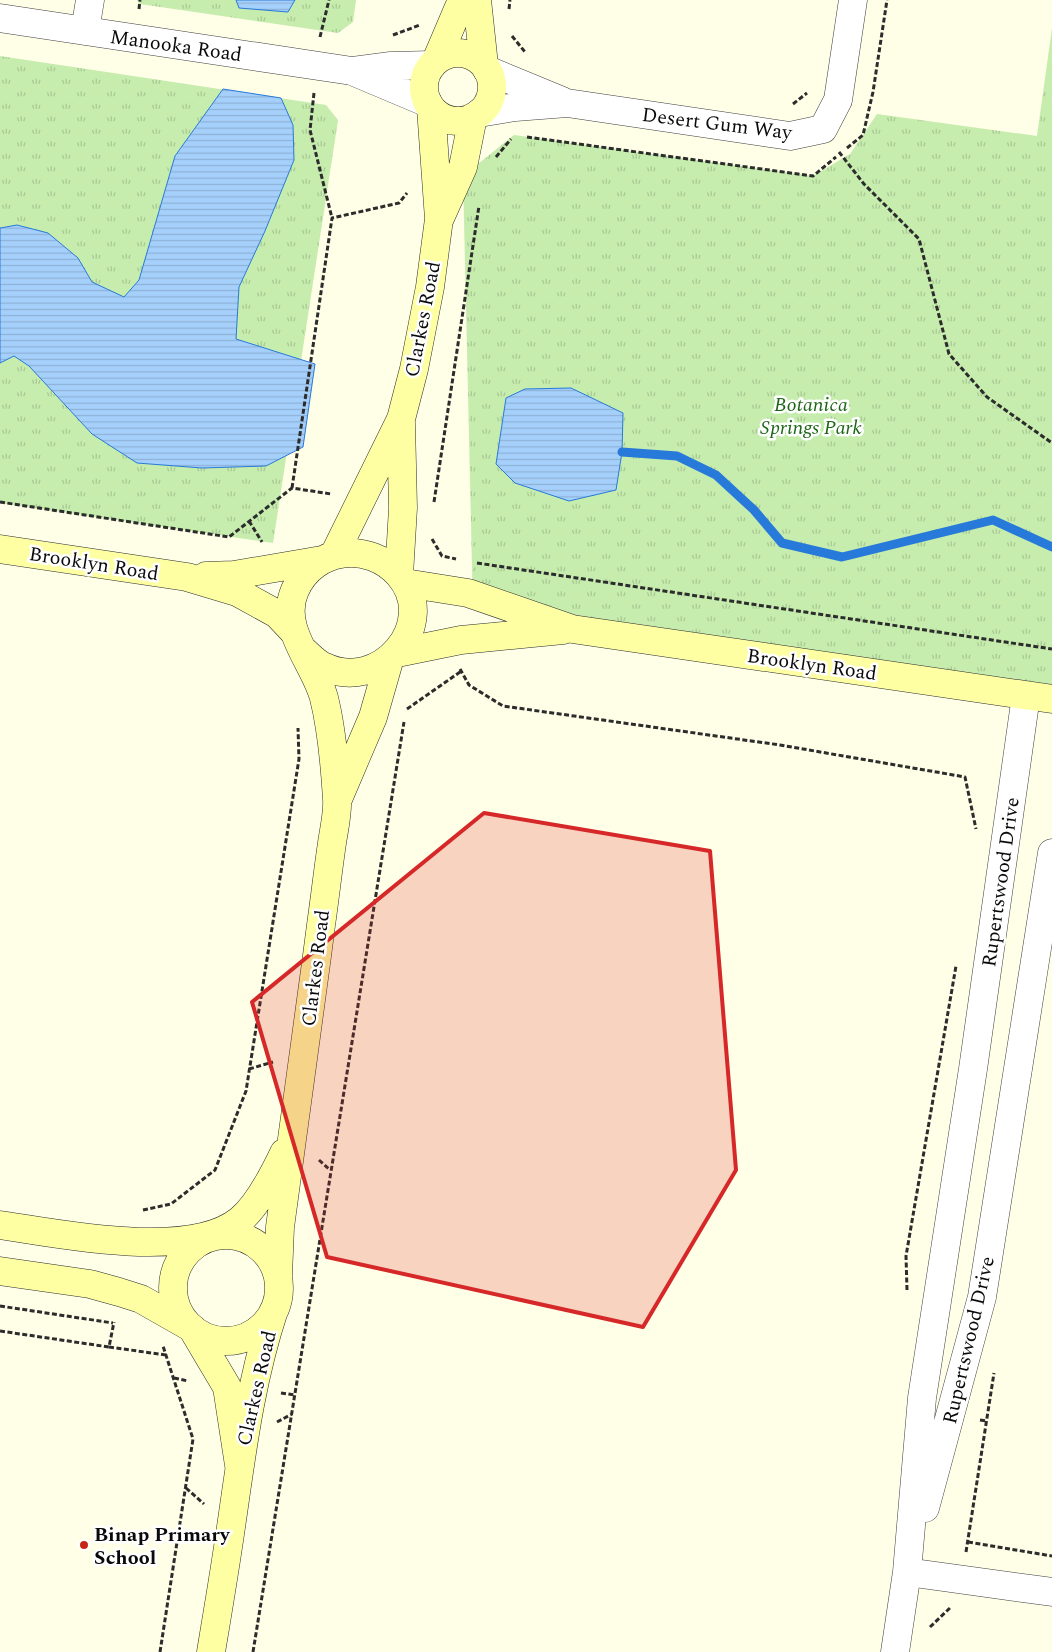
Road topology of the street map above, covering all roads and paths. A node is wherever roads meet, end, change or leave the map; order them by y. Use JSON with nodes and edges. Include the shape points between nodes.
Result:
{"nodes":[{"id":1,"x":90,"y":0,"type":"edge"},
{"id":2,"x":328,"y":0,"type":"edge"},
{"id":3,"x":477,"y":0,"type":"edge"},
{"id":4,"x":853,"y":0,"type":"edge"},
{"id":5,"x":458,"y":9,"type":"edge"},
{"id":6,"x":0,"y":18,"type":"edge"},
{"id":7,"x":86,"y":31,"type":"junction"},
{"id":8,"x":389,"y":36,"type":"dead end"},
{"id":9,"x":328,"y":38,"type":"dead end"},
{"id":10,"x":434,"y":63,"type":"junction"},
{"id":11,"x":486,"y":68,"type":"junction"},
{"id":12,"x":352,"y":71,"type":"junction"},
{"id":13,"x":809,"y":84,"type":"dead end"},
{"id":14,"x":313,"y":95,"type":"dead end"},
{"id":15,"x":567,"y":103,"type":"junction"},
{"id":16,"x":430,"y":106,"type":"junction"},
{"id":17,"x":786,"y":109,"type":"dead end"},
{"id":18,"x":476,"y":115,"type":"junction"},
{"id":19,"x":514,"y":135,"type":"dead end"},
{"id":20,"x":523,"y":137,"type":"dead end"},
{"id":21,"x":491,"y":163,"type":"dead end"},
{"id":22,"x":409,"y":190,"type":"dead end"},
{"id":23,"x":480,"y":199,"type":"dead end"},
{"id":24,"x":332,"y":218,"type":"junction"},
{"id":25,"x":439,"y":220,"type":"junction"},
{"id":26,"x":401,"y":419,"type":"junction"},
{"id":27,"x":1052,"y":443,"type":"edge"},
{"id":28,"x":292,"y":488,"type":"junction"},
{"id":29,"x":361,"y":498,"type":"junction"},
{"id":30,"x":0,"y":502,"type":"edge"},
{"id":31,"x":403,"y":504,"type":"junction"},
{"id":32,"x":429,"y":535,"type":"dead end"},
{"id":33,"x":0,"y":549,"type":"edge"},
{"id":34,"x":328,"y":557,"type":"junction"},
{"id":35,"x":458,"y":559,"type":"dead end"},
{"id":36,"x":187,"y":577,"type":"junction"},
{"id":37,"x":402,"y":579,"type":"junction"},
{"id":38,"x":468,"y":593,"type":"junction"},
{"id":39,"x":572,"y":629,"type":"junction"},
{"id":40,"x":461,"y":640,"type":"junction"},
{"id":41,"x":299,"y":641,"type":"junction"},
{"id":42,"x":1052,"y":649,"type":"edge"},
{"id":43,"x":393,"y":657,"type":"junction"},
{"id":44,"x":460,"y":672,"type":"junction"},
{"id":45,"x":1039,"y":697,"type":"edge"},
{"id":46,"x":298,"y":719,"type":"dead end"},
{"id":47,"x":337,"y":803,"type":"junction"},
{"id":48,"x":976,"y":830,"type":"dead end"},
{"id":49,"x":1052,"y":853,"type":"edge"},
{"id":50,"x":957,"y":959,"type":"dead end"},
{"id":51,"x":973,"y":1069,"type":"junction"},
{"id":52,"x":1016,"y":1076,"type":"junction"},
{"id":53,"x":293,"y":1134,"type":"junction"},
{"id":54,"x":0,"y":1225,"type":"edge"},
{"id":55,"x":212,"y":1236,"type":"junction"},
{"id":56,"x":127,"y":1242,"type":"junction"},
{"id":57,"x":0,"y":1271,"type":"edge"},
{"id":58,"x":278,"y":1276,"type":"junction"},
{"id":59,"x":119,"y":1292,"type":"junction"},
{"id":60,"x":907,"y":1295,"type":"dead end"},
{"id":61,"x":0,"y":1306,"type":"edge"},
{"id":62,"x":274,"y":1310,"type":"junction"},
{"id":63,"x":114,"y":1323,"type":"junction"},
{"id":64,"x":123,"y":1325,"type":"dead end"},
{"id":65,"x":192,"y":1328,"type":"junction"},
{"id":66,"x":0,"y":1331,"type":"edge"},
{"id":67,"x":161,"y":1340,"type":"dead end"},
{"id":68,"x":109,"y":1347,"type":"junction"},
{"id":69,"x":166,"y":1355,"type":"junction"},
{"id":70,"x":951,"y":1415,"type":"junction"},
{"id":71,"x":987,"y":1421,"type":"dead end"},
{"id":72,"x":239,"y":1466,"type":"junction"},
{"id":73,"x":968,"y":1542,"type":"dead end"},
{"id":74,"x":1052,"y":1556,"type":"edge"},
{"id":75,"x":907,"y":1572,"type":"junction"},
{"id":76,"x":1052,"y":1592,"type":"edge"},
{"id":77,"x":160,"y":1652,"type":"edge"},
{"id":78,"x":211,"y":1652,"type":"edge"},
{"id":79,"x":253,"y":1652,"type":"edge"},
{"id":80,"x":895,"y":1652,"type":"edge"}],
"edges":[{"from":1,"to":7,"type":"street"},
{"from":2,"to":9,"type":"path","via":[[319,37]]},
{"from":3,"to":11,"type":"street"},
{"from":4,"to":15,"type":"street","name":"Desert Gum Way","via":[[838,100],[823,129],[790,136]]},
{"from":5,"to":8,"type":"path"},
{"from":5,"to":10,"type":"street"},
{"from":6,"to":7,"type":"street","name":"Manooka Road"},
{"from":7,"to":12,"type":"street","name":"Manooka Road"},
{"from":10,"to":11,"type":"street","via":[[445,56],[461,54],[476,58]]},
{"from":10,"to":12,"type":"street","name":"Manooka Road"},
{"from":10,"to":16,"type":"street","via":[[424,84]]},
{"from":11,"to":15,"type":"street","name":"Desert Gum Way"},
{"from":11,"to":18,"type":"street","via":[[492,89],[490,98]]},
{"from":12,"to":16,"type":"street","name":"Manooka Road"},
{"from":13,"to":17,"type":"path","via":[[807,94]]},
{"from":14,"to":24,"type":"path","via":[[310,130]]},
{"from":15,"to":18,"type":"street","name":"Desert Gum Way","via":[[515,107]]},
{"from":16,"to":18,"type":"street","via":[[450,120]]},
{"from":16,"to":25,"type":"street","name":"Clarkes Road"},
{"from":18,"to":25,"type":"street","name":"Clarkes Road","via":[[462,167]]},
{"from":19,"to":21,"type":"path"},
{"from":20,"to":27,"type":"path","via":[[813,176],[841,154],[864,184],[919,239],[949,354],[987,397]]},
{"from":22,"to":24,"type":"path","via":[[398,203]]},
{"from":23,"to":31,"type":"path","via":[[433,508]]},
{"from":24,"to":28,"type":"path"},
{"from":25,"to":26,"type":"street","name":"Clarkes Road","via":[[428,296]]},
{"from":26,"to":29,"type":"street","name":"Clarkes Road"},
{"from":26,"to":31,"type":"street","name":"Clarkes Road"},
{"from":28,"to":29,"type":"path"},
{"from":28,"to":30,"type":"path","via":[[229,536]]},
{"from":29,"to":34,"type":"street","name":"Clarkes Road"},
{"from":31,"to":37,"type":"street","name":"Clarkes Road"},
{"from":32,"to":35,"type":"path","via":[[442,556]]},
{"from":33,"to":36,"type":"street","name":"Brooklyn Road"},
{"from":34,"to":36,"type":"street","name":"Brooklyn Road","via":[[234,575]]},
{"from":34,"to":37,"type":"street","via":[[358,552],[380,559]]},
{"from":34,"to":41,"type":"street","via":[[305,573],[295,591],[291,612]]},
{"from":36,"to":41,"type":"street","name":"Brooklyn Road","via":[[255,601],[277,614]]},
{"from":37,"to":38,"type":"street","name":"Brooklyn Road"},
{"from":37,"to":43,"type":"street","via":[[411,600],[412,619],[407,637]]},
{"from":38,"to":39,"type":"street","name":"Brooklyn Road"},
{"from":38,"to":42,"type":"path","via":[[475,563]]},
{"from":39,"to":40,"type":"street","name":"Brooklyn Road"},
{"from":39,"to":45,"type":"street","name":"Brooklyn Road"},
{"from":40,"to":43,"type":"street","name":"Brooklyn Road"},
{"from":40,"to":44,"type":"path"},
{"from":41,"to":43,"type":"street","via":[[322,666],[344,673],[368,671]]},
{"from":41,"to":47,"type":"street","name":"Clarkes Road","via":[[324,698]]},
{"from":43,"to":47,"type":"street","name":"Clarkes Road","via":[[373,717]]},
{"from":44,"to":48,"type":"path","via":[[469,686],[503,706],[780,745],[965,777]]},
{"from":44,"to":79,"type":"path","via":[[406,710]]},
{"from":45,"to":51,"type":"street","name":"Rupertswood Drive"},
{"from":46,"to":56,"type":"path","via":[[299,759],[246,1091],[215,1170],[171,1204],[133,1213]]},
{"from":47,"to":53,"type":"street","name":"Clarkes Road"},
{"from":49,"to":52,"type":"street","name":"Rupertswood Drive"},
{"from":50,"to":60,"type":"path","via":[[906,1256]]},
{"from":51,"to":52,"type":"street"},
{"from":51,"to":75,"type":"street","name":"Rupertswood Drive","via":[[922,1398]]},
{"from":52,"to":70,"type":"street","name":"Rupertswood Drive","via":[[982,1297]]},
{"from":53,"to":55,"type":"street","name":"Clarkes Road","via":[[271,1180],[240,1220]]},
{"from":53,"to":58,"type":"street","name":"Clarkes Road","via":[[280,1228]]},
{"from":54,"to":56,"type":"street"},
{"from":55,"to":56,"type":"street"},
{"from":55,"to":58,"type":"street","via":[[229,1234],[253,1242],[271,1261]]},
{"from":55,"to":65,"type":"street","name":"Clarkes Road","via":[[183,1256],[175,1272],[172,1290],[177,1308]]},
{"from":57,"to":59,"type":"street","via":[[90,1284]]},
{"from":58,"to":62,"type":"street","name":"Clarkes Road","via":[[279,1293]]},
{"from":59,"to":63,"type":"path"},
{"from":59,"to":65,"type":"street","via":[[141,1299]]},
{"from":61,"to":63,"type":"path"},
{"from":62,"to":65,"type":"street","name":"Clarkes Road","via":[[256,1331],[235,1340],[217,1340]]},
{"from":62,"to":72,"type":"street","name":"Clarkes Road","via":[[259,1354]]},
{"from":63,"to":64,"type":"path"},
{"from":63,"to":68,"type":"path"},
{"from":65,"to":72,"type":"street","name":"Clarkes Road","via":[[227,1387]]},
{"from":66,"to":68,"type":"path"},
{"from":67,"to":69,"type":"path"},
{"from":68,"to":69,"type":"path"},
{"from":69,"to":77,"type":"path","via":[[193,1439]]},
{"from":70,"to":71,"type":"path"},
{"from":70,"to":75,"type":"street","name":"Rupertswood Drive"},
{"from":72,"to":78,"type":"street","name":"Clarkes Road"},
{"from":73,"to":74,"type":"path"},
{"from":75,"to":76,"type":"street"},
{"from":75,"to":80,"type":"street","name":"Rupertswood Drive"}]}
